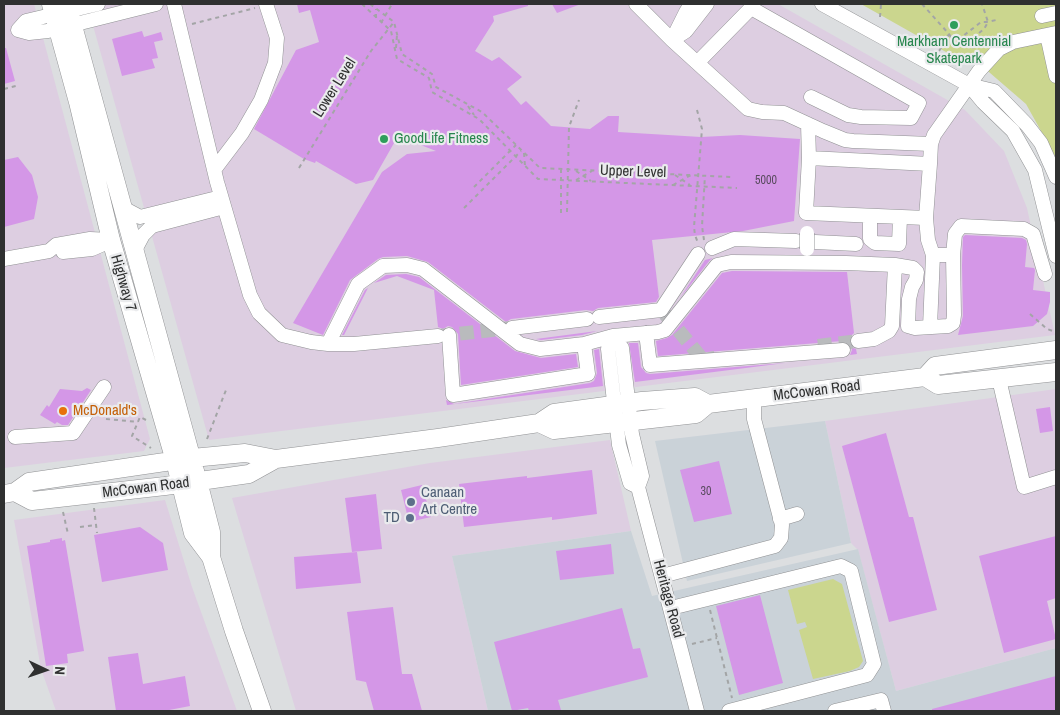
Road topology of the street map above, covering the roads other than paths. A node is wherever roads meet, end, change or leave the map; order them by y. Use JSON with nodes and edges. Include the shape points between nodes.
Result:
{"nodes":[{"id":1,"x":98,"y":4,"type":"edge"},
{"id":2,"x":156,"y":4,"type":"edge"},
{"id":3,"x":174,"y":4,"type":"edge"},
{"id":4,"x":267,"y":4,"type":"edge"},
{"id":5,"x":636,"y":4,"type":"edge"},
{"id":6,"x":691,"y":4,"type":"edge"},
{"id":7,"x":707,"y":4,"type":"edge"},
{"id":8,"x":822,"y":4,"type":"edge"},
{"id":9,"x":1056,"y":12,"type":"edge"},
{"id":10,"x":62,"y":15,"type":"edge"},
{"id":11,"x":1042,"y":16,"type":"dead end"},
{"id":12,"x":1051,"y":34,"type":"edge"},
{"id":13,"x":672,"y":40,"type":"junction"},
{"id":14,"x":698,"y":62,"type":"junction"},
{"id":15,"x":1056,"y":76,"type":"edge"},
{"id":16,"x":969,"y":85,"type":"junction"},
{"id":17,"x":811,"y":97,"type":"dead end"},
{"id":18,"x":808,"y":124,"type":"junction"},
{"id":19,"x":931,"y":144,"type":"junction"},
{"id":20,"x":809,"y":158,"type":"junction"},
{"id":21,"x":930,"y":164,"type":"junction"},
{"id":22,"x":214,"y":170,"type":"junction"},
{"id":23,"x":1056,"y":177,"type":"edge"},
{"id":24,"x":222,"y":202,"type":"junction"},
{"id":25,"x":123,"y":208,"type":"junction"},
{"id":26,"x":806,"y":213,"type":"junction"},
{"id":27,"x":870,"y":216,"type":"junction"},
{"id":28,"x":900,"y":217,"type":"junction"},
{"id":29,"x":926,"y":218,"type":"junction"},
{"id":30,"x":111,"y":240,"type":"junction"},
{"id":31,"x":809,"y":242,"type":"junction"},
{"id":32,"x":856,"y":244,"type":"dead end"},
{"id":33,"x":135,"y":250,"type":"junction"},
{"id":34,"x":934,"y":255,"type":"junction"},
{"id":35,"x":953,"y":255,"type":"junction"},
{"id":36,"x":1056,"y":256,"type":"edge"},
{"id":37,"x":4,"y":259,"type":"edge"},
{"id":38,"x":895,"y":265,"type":"junction"},
{"id":39,"x":1045,"y":274,"type":"dead end"},
{"id":40,"x":930,"y":327,"type":"junction"},
{"id":41,"x":512,"y":328,"type":"tunnel mouth"},
{"id":42,"x":646,"y":333,"type":"junction"},
{"id":43,"x":613,"y":336,"type":"junction"},
{"id":44,"x":858,"y":341,"type":"tunnel mouth"},
{"id":45,"x":328,"y":344,"type":"junction"},
{"id":46,"x":584,"y":344,"type":"junction"},
{"id":47,"x":843,"y":350,"type":"dead end"},
{"id":48,"x":1056,"y":350,"type":"edge"},
{"id":49,"x":1056,"y":372,"type":"edge"},
{"id":50,"x":925,"y":376,"type":"junction"},
{"id":51,"x":999,"y":379,"type":"junction"},
{"id":52,"x":104,"y":387,"type":"dead end"},
{"id":53,"x":754,"y":399,"type":"junction"},
{"id":54,"x":621,"y":404,"type":"junction"},
{"id":55,"x":708,"y":404,"type":"junction"},
{"id":56,"x":623,"y":422,"type":"junction"},
{"id":57,"x":539,"y":423,"type":"junction"},
{"id":58,"x":15,"y":437,"type":"dead end"},
{"id":59,"x":183,"y":459,"type":"junction"},
{"id":60,"x":276,"y":459,"type":"junction"},
{"id":61,"x":1056,"y":477,"type":"edge"},
{"id":62,"x":189,"y":483,"type":"junction"},
{"id":63,"x":9,"y":493,"type":"edge"},
{"id":64,"x":797,"y":514,"type":"dead end"},
{"id":65,"x":780,"y":519,"type":"junction"},
{"id":66,"x":662,"y":576,"type":"junction"},
{"id":67,"x":671,"y":608,"type":"junction"},
{"id":68,"x":732,"y":710,"type":"edge"},
{"id":69,"x":262,"y":711,"type":"edge"},
{"id":70,"x":697,"y":711,"type":"edge"},
{"id":71,"x":835,"y":711,"type":"edge"},
{"id":72,"x":884,"y":711,"type":"edge"}],
"edges":[{"from":1,"to":10,"type":"street"},
{"from":2,"to":10,"type":"street"},
{"from":3,"to":22,"type":"street"},
{"from":4,"to":22,"type":"street","via":[[277,38],[275,63],[261,100],[242,133]]},
{"from":5,"to":13,"type":"street"},
{"from":6,"to":13,"type":"street"},
{"from":7,"to":13,"type":"street","via":[[693,23]]},
{"from":8,"to":16,"type":"street"},
{"from":9,"to":11,"type":"street"},
{"from":10,"to":25,"type":"main road","name":"Highway 7"},
{"from":10,"to":30,"type":"main road","name":"Highway 7","via":[[78,102]]},
{"from":12,"to":15,"type":"street"},
{"from":12,"to":16,"type":"street","via":[[1012,42],[999,49]]},
{"from":13,"to":14,"type":"street"},
{"from":14,"to":17,"type":"street","via":[[751,8],[919,104],[911,118],[861,117],[848,115]]},
{"from":14,"to":18,"type":"street","via":[[748,109],[784,113]]},
{"from":16,"to":19,"type":"street"},
{"from":16,"to":23,"type":"street","via":[[994,91],[1026,124],[1041,143]]},
{"from":16,"to":36,"type":"street","via":[[1013,131],[1035,170]]},
{"from":18,"to":19,"type":"street","via":[[845,140]]},
{"from":18,"to":20,"type":"street"},
{"from":19,"to":21,"type":"street"},
{"from":20,"to":21,"type":"street"},
{"from":20,"to":26,"type":"street"},
{"from":21,"to":29,"type":"street"},
{"from":22,"to":24,"type":"street"},
{"from":24,"to":25,"type":"street","via":[[140,217]]},
{"from":24,"to":33,"type":"street","via":[[152,226]]},
{"from":24,"to":45,"type":"street","via":[[250,295],[260,313],[282,335]]},
{"from":25,"to":33,"type":"main road","name":"Highway 7"},
{"from":26,"to":27,"type":"street"},
{"from":26,"to":31,"type":"street"},
{"from":27,"to":28,"type":"street"},
{"from":27,"to":28,"type":"street","via":[[870,239],[875,243],[898,244]]},
{"from":28,"to":29,"type":"street"},
{"from":29,"to":34,"type":"street","via":[[928,240]]},
{"from":30,"to":37,"type":"street","via":[[90,239],[56,245],[49,251]]},
{"from":30,"to":59,"type":"main road","name":"Highway 7"},
{"from":31,"to":32,"type":"street","via":[[832,248]]},
{"from":31,"to":38,"type":"street"},
{"from":31,"to":41,"type":"street","via":[[734,239],[703,247],[663,312]]},
{"from":31,"to":42,"type":"street","via":[[717,265],[665,330]]},
{"from":33,"to":59,"type":"main road","name":"Highway 7"},
{"from":34,"to":35,"type":"street"},
{"from":34,"to":40,"type":"street"},
{"from":35,"to":39,"type":"street","via":[[955,234],[961,226],[1024,229],[1033,234]]},
{"from":35,"to":40,"type":"street","via":[[952,323]]},
{"from":38,"to":40,"type":"street","via":[[913,268],[917,272],[908,299],[908,326]]},
{"from":38,"to":44,"type":"street","via":[[892,326],[874,339]]},
{"from":42,"to":43,"type":"street"},
{"from":42,"to":47,"type":"street","via":[[650,364]]},
{"from":43,"to":46,"type":"street"},
{"from":43,"to":54,"type":"street","name":"Heritage Road","via":[[622,348]]},
{"from":45,"to":46,"type":"street","via":[[358,284],[383,266],[407,265],[423,269],[520,344],[540,349]]},
{"from":45,"to":46,"type":"street","via":[[443,336],[453,395],[588,374]]},
{"from":48,"to":50,"type":"main road","name":"McCowan Road","via":[[935,366]]},
{"from":49,"to":51,"type":"main road","name":"McCowan Road"},
{"from":50,"to":51,"type":"main road","name":"McCowan Road","via":[[938,385]]},
{"from":50,"to":53,"type":"main road","name":"McCowan Road"},
{"from":51,"to":61,"type":"street","via":[[1024,487]]},
{"from":52,"to":58,"type":"street","via":[[72,433]]},
{"from":53,"to":55,"type":"main road","name":"McCowan Road"},
{"from":53,"to":65,"type":"street","via":[[754,419]]},
{"from":54,"to":55,"type":"main road","name":"McCowan Road","via":[[695,397]]},
{"from":54,"to":56,"type":"street","name":"Heritage Road"},
{"from":54,"to":57,"type":"main road","name":"McCowan Road","via":[[554,413]]},
{"from":55,"to":56,"type":"main road","name":"McCowan Road","via":[[696,414]]},
{"from":56,"to":57,"type":"main road","name":"McCowan Road","via":[[554,430]]},
{"from":56,"to":66,"type":"street","name":"Heritage Road","via":[[619,445],[630,483],[638,487]]},
{"from":57,"to":60,"type":"main road","name":"McCowan Road"},
{"from":59,"to":60,"type":"main road","name":"McCowan Road","via":[[245,453]]},
{"from":59,"to":62,"type":"main road","name":"Highway 7"},
{"from":59,"to":63,"type":"main road","name":"McCowan Road","via":[[29,482]]},
{"from":60,"to":62,"type":"main road","name":"McCowan Road","via":[[249,474]]},
{"from":62,"to":63,"type":"main road","name":"McCowan Road","via":[[32,501]]},
{"from":62,"to":69,"type":"main road","name":"Highway 7","via":[[211,532],[211,557]]},
{"from":64,"to":65,"type":"street"},
{"from":65,"to":66,"type":"street","via":[[781,538],[775,546]]},
{"from":66,"to":67,"type":"street","name":"Heritage Road"},
{"from":67,"to":68,"type":"street","via":[[842,566],[850,571],[874,664],[867,674]]},
{"from":67,"to":70,"type":"street","name":"Heritage Road"},
{"from":71,"to":72,"type":"street","via":[[881,700]]}]}
